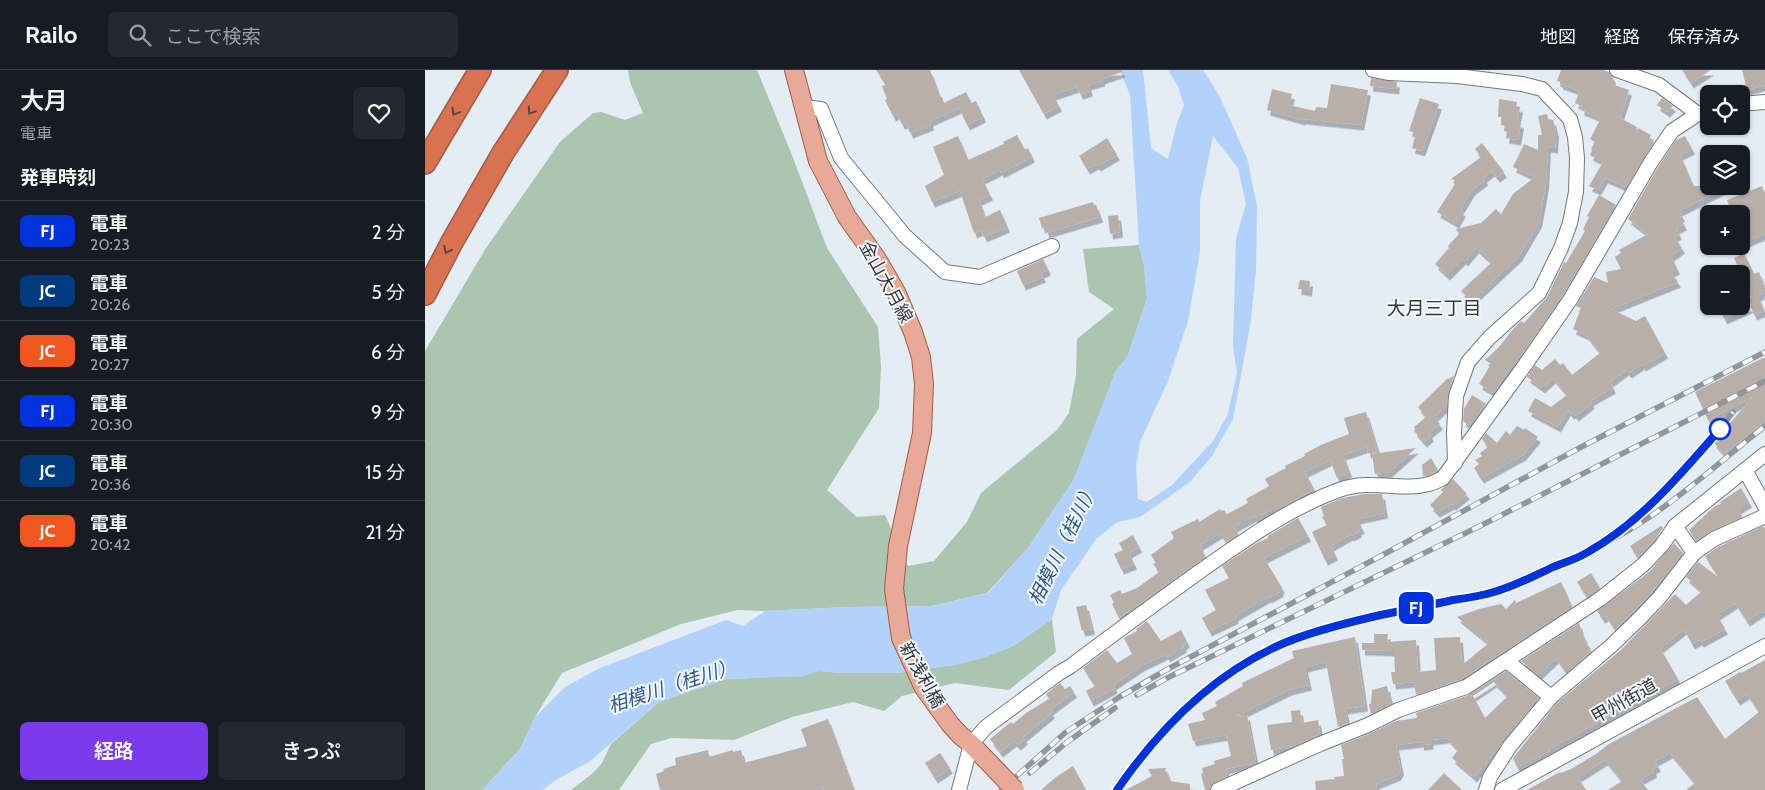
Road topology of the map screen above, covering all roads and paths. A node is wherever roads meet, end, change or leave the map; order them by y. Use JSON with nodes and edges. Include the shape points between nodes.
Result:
{"nodes":[{"id":1,"x":480,"y":70,"type":"edge"},
{"id":2,"x":557,"y":70,"type":"edge"},
{"id":3,"x":794,"y":70,"type":"edge"},
{"id":4,"x":1373,"y":70,"type":"edge"},
{"id":5,"x":1617,"y":70,"type":"edge"},
{"id":6,"x":1765,"y":102,"type":"edge"},
{"id":7,"x":1750,"y":103,"type":"edge"},
{"id":8,"x":804,"y":107,"type":"junction"},
{"id":9,"x":1700,"y":110,"type":"edge"},
{"id":10,"x":1700,"y":114,"type":"edge"},
{"id":11,"x":425,"y":163,"type":"edge"},
{"id":12,"x":1052,"y":246,"type":"dead end"},
{"id":13,"x":425,"y":294,"type":"edge"},
{"id":14,"x":1765,"y":454,"type":"edge"},
{"id":15,"x":1455,"y":463,"type":"junction"},
{"id":16,"x":1745,"y":470,"type":"junction"},
{"id":17,"x":906,"y":504,"type":"joint"},
{"id":18,"x":1765,"y":506,"type":"edge"},
{"id":19,"x":1765,"y":516,"type":"edge"},
{"id":20,"x":1675,"y":526,"type":"junction"},
{"id":21,"x":1694,"y":552,"type":"junction"},
{"id":22,"x":1765,"y":646,"type":"edge"},
{"id":23,"x":1507,"y":661,"type":"junction"},
{"id":24,"x":1551,"y":697,"type":"junction"},
{"id":25,"x":971,"y":744,"type":"junction"},
{"id":26,"x":959,"y":790,"type":"edge"},
{"id":27,"x":1015,"y":790,"type":"edge"},
{"id":28,"x":1218,"y":790,"type":"edge"},
{"id":29,"x":1486,"y":790,"type":"edge"},
{"id":30,"x":1502,"y":790,"type":"edge"}],
"edges":[{"from":1,"to":11,"type":"highway","one_way":true},
{"from":2,"to":13,"type":"highway","one_way":true,"via":[[498,161]]},
{"from":3,"to":8,"type":"main road","name":"金山大月線"},
{"from":4,"to":15,"type":"street","via":[[1457,76],[1542,89],[1570,119],[1575,137],[1576,192],[1561,248],[1539,293],[1489,338],[1468,362],[1457,396]]},
{"from":5,"to":9,"type":"street","via":[[1659,85]]},
{"from":6,"to":7,"type":"street"},
{"from":8,"to":12,"type":"street","via":[[821,110],[841,158],[905,236],[945,272],[980,277]]},
{"from":8,"to":17,"type":"main road","name":"金山大月線","via":[[818,161],[847,217],[896,292],[921,357],[924,384],[922,432]]},
{"from":10,"to":15,"type":"street","via":[[1672,131],[1569,300]]},
{"from":14,"to":16,"type":"street"},
{"from":15,"to":25,"type":"street","via":[[1443,478],[1429,484],[1357,485],[1317,499],[1238,544],[986,727]]},
{"from":16,"to":18,"type":"street"},
{"from":16,"to":20,"type":"street"},
{"from":17,"to":25,"type":"main road","name":"新浅利橋","via":[[894,589],[901,638],[925,688],[950,724]]},
{"from":19,"to":21,"type":"street","via":[[1714,539]]},
{"from":20,"to":21,"type":"street"},
{"from":20,"to":23,"type":"street","via":[[1643,565],[1601,599]]},
{"from":21,"to":24,"type":"street","via":[[1640,618]]},
{"from":22,"to":30,"type":"street","name":"甲州街道"},
{"from":23,"to":24,"type":"street"},
{"from":23,"to":28,"type":"street","via":[[1466,687],[1398,710]]},
{"from":24,"to":29,"type":"street","via":[[1510,746],[1490,777]]},
{"from":25,"to":26,"type":"street"},
{"from":25,"to":27,"type":"main road","bridge":true}]}
